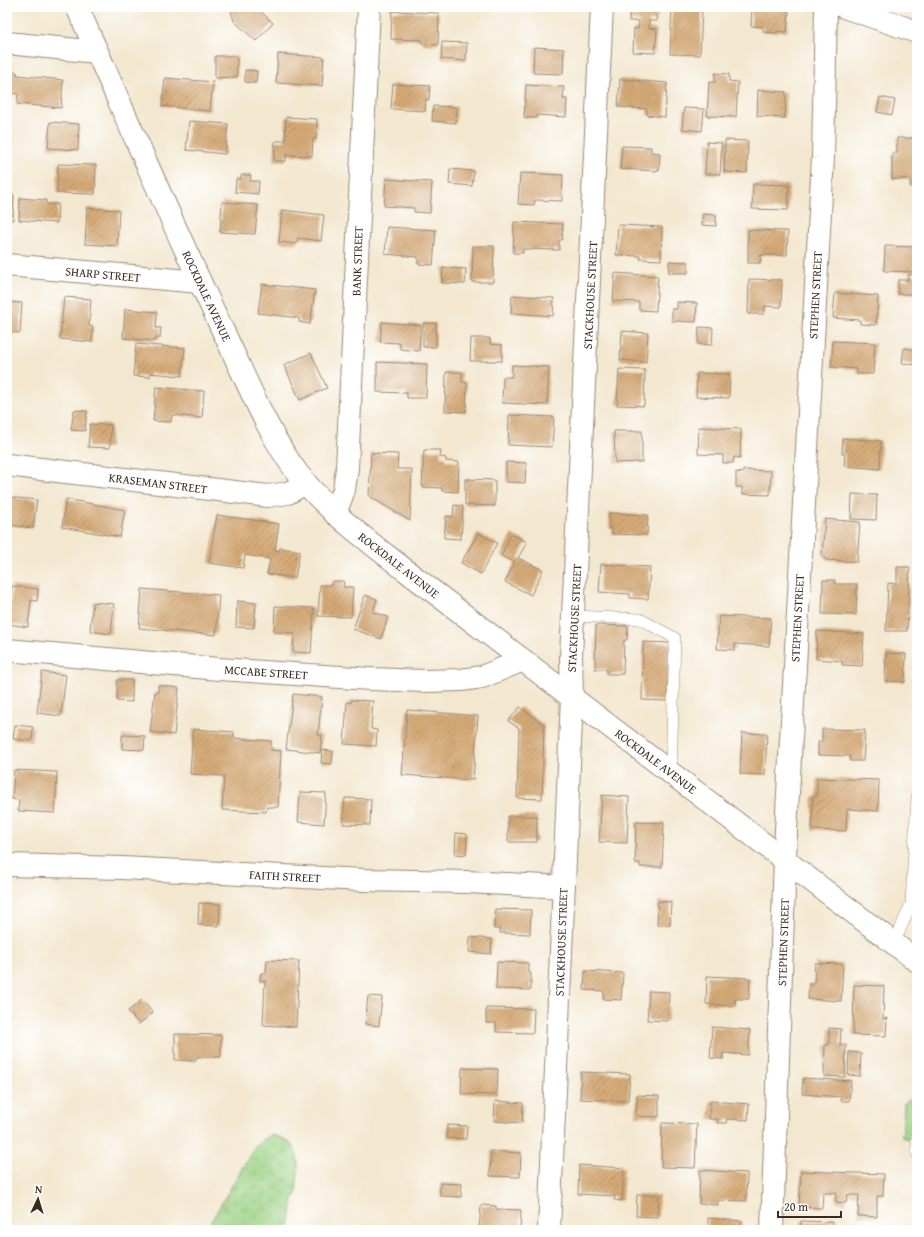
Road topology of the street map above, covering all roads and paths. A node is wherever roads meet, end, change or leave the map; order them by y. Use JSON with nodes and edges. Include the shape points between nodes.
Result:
{"nodes":[{"id":1,"x":77,"y":7,"type":"edge"},
{"id":2,"x":369,"y":7,"type":"edge"},
{"id":3,"x":602,"y":7,"type":"edge"},
{"id":4,"x":826,"y":7,"type":"edge"},
{"id":5,"x":844,"y":7,"type":"edge"},
{"id":6,"x":917,"y":32,"type":"edge"},
{"id":7,"x":7,"y":43,"type":"edge"},
{"id":8,"x":97,"y":52,"type":"junction"},
{"id":9,"x":7,"y":265,"type":"edge"},
{"id":10,"x":200,"y":282,"type":"junction"},
{"id":11,"x":7,"y":465,"type":"edge"},
{"id":12,"x":306,"y":483,"type":"junction"},
{"id":13,"x":334,"y":514,"type":"junction"},
{"id":14,"x":574,"y":616,"type":"junction"},
{"id":15,"x":7,"y":650,"type":"edge"},
{"id":16,"x":523,"y":660,"type":"junction"},
{"id":17,"x":572,"y":697,"type":"junction"},
{"id":18,"x":671,"y":771,"type":"junction"},
{"id":19,"x":917,"y":797,"type":"edge"},
{"id":20,"x":786,"y":862,"type":"junction"},
{"id":21,"x":7,"y":865,"type":"edge"},
{"id":22,"x":564,"y":887,"type":"junction"},
{"id":23,"x":894,"y":944,"type":"junction"},
{"id":24,"x":917,"y":961,"type":"edge"},
{"id":25,"x":917,"y":1136,"type":"edge"},
{"id":26,"x":917,"y":1154,"type":"edge"},
{"id":27,"x":549,"y":1230,"type":"edge"},
{"id":28,"x":772,"y":1230,"type":"edge"}],
"edges":[{"from":1,"to":8,"type":"street","name":"ROCKDALE AVENUE"},
{"from":2,"to":13,"type":"street","name":"BANK STREET","via":[[347,468],[344,490]]},
{"from":3,"to":14,"type":"street","name":"STACKHOUSE STREET"},
{"from":4,"to":20,"type":"street","name":"STEPHEN STREET","via":[[823,158],[808,404]]},
{"from":5,"to":6,"type":"street"},
{"from":7,"to":8,"type":"street"},
{"from":8,"to":10,"type":"street","name":"ROCKDALE AVENUE"},
{"from":9,"to":10,"type":"street","name":"SHARP STREET"},
{"from":10,"to":12,"type":"street","name":"ROCKDALE AVENUE","via":[[270,429]]},
{"from":11,"to":12,"type":"street","name":"KRASEMAN STREET","via":[[268,496],[288,493]]},
{"from":12,"to":13,"type":"street","name":"ROCKDALE AVENUE"},
{"from":13,"to":16,"type":"street","name":"ROCKDALE AVENUE"},
{"from":14,"to":17,"type":"street","name":"STACKHOUSE STREET"},
{"from":14,"to":18,"type":"lane","via":[[640,619],[675,638]]},
{"from":15,"to":16,"type":"street","name":"MCCABE STREET","via":[[227,669],[425,681],[482,677]]},
{"from":16,"to":17,"type":"street","name":"ROCKDALE AVENUE"},
{"from":17,"to":18,"type":"street","name":"ROCKDALE AVENUE"},
{"from":17,"to":22,"type":"street","name":"STACKHOUSE STREET"},
{"from":18,"to":20,"type":"street","name":"ROCKDALE AVENUE"},
{"from":19,"to":23,"type":"lane","via":[[911,904]]},
{"from":20,"to":23,"type":"street","name":"ROCKDALE AVENUE"},
{"from":20,"to":28,"type":"street","name":"STEPHEN STREET"},
{"from":21,"to":22,"type":"street","name":"FAITH STREET"},
{"from":22,"to":27,"type":"street","name":"STACKHOUSE STREET"},
{"from":23,"to":24,"type":"street","name":"ROCKDALE AVENUE"},
{"from":25,"to":26,"type":"lane"}]}
